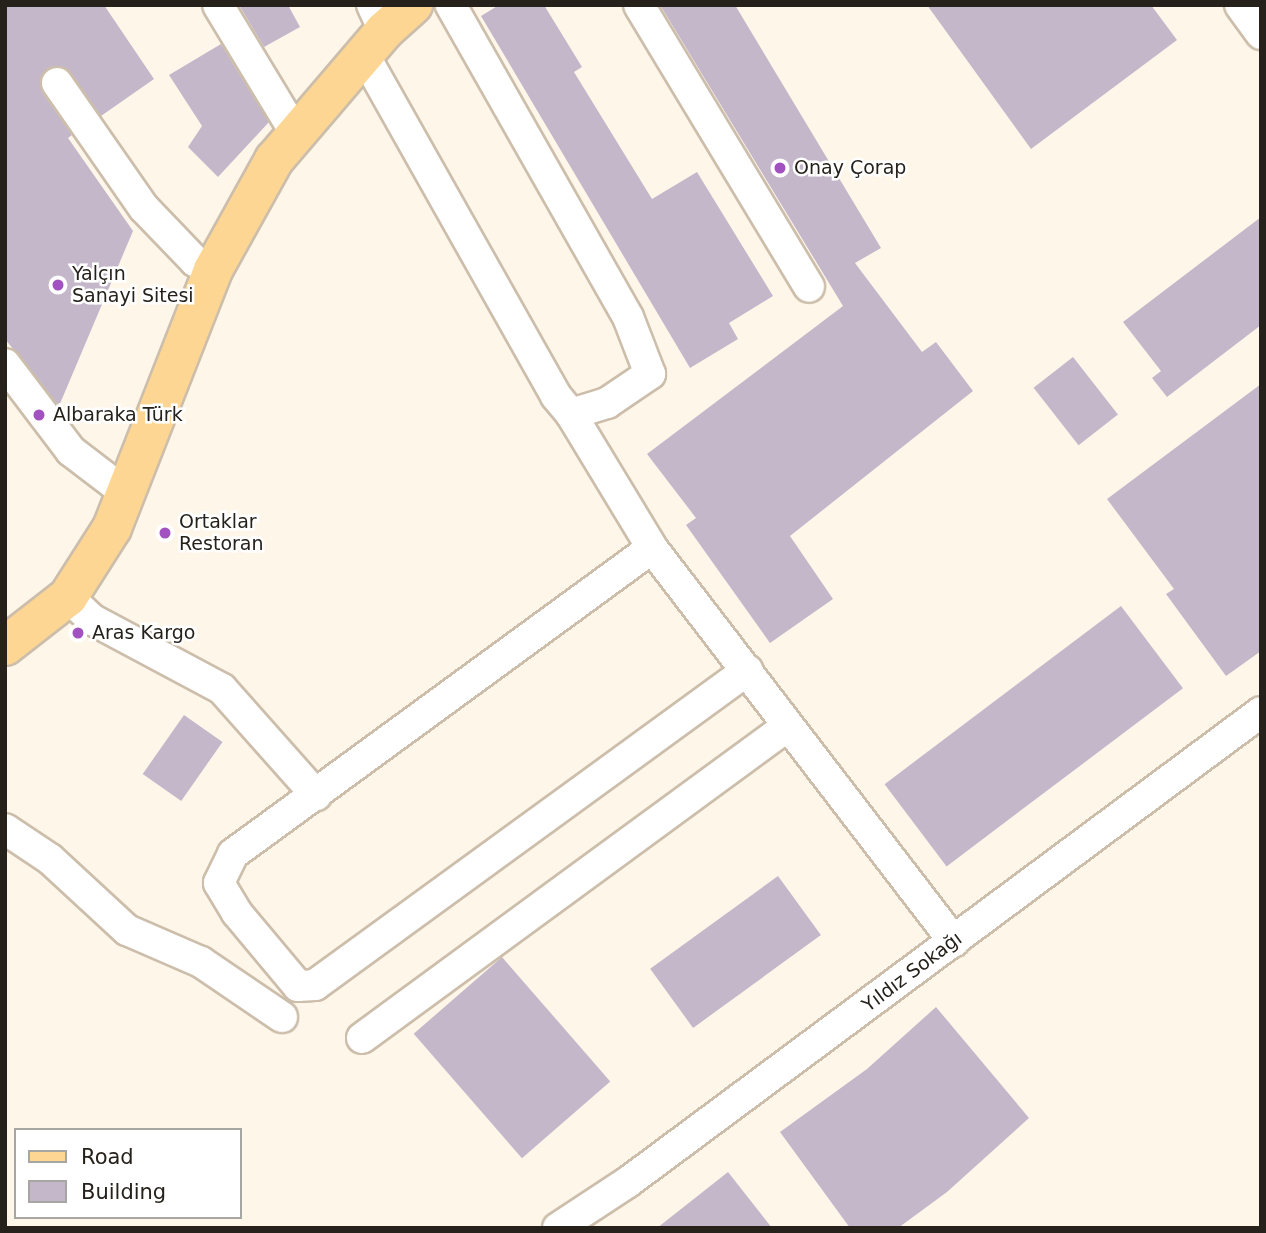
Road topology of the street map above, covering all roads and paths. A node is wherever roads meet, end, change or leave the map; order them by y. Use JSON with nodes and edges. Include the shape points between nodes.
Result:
{"nodes":[{"id":1,"x":218,"y":5,"type":"edge"},
{"id":2,"x":413,"y":5,"type":"edge"},
{"id":3,"x":451,"y":5,"type":"edge"},
{"id":4,"x":639,"y":5,"type":"edge"},
{"id":5,"x":1240,"y":5,"type":"edge"},
{"id":6,"x":373,"y":30,"type":"edge"},
{"id":7,"x":1261,"y":34,"type":"edge"},
{"id":8,"x":57,"y":83,"type":"dead end"},
{"id":9,"x":296,"y":134,"type":"junction"},
{"id":10,"x":214,"y":271,"type":"junction"},
{"id":11,"x":809,"y":287,"type":"dead end"},
{"id":12,"x":5,"y":364,"type":"edge"},
{"id":13,"x":571,"y":414,"type":"junction"},
{"id":14,"x":126,"y":493,"type":"junction"},
{"id":15,"x":652,"y":548,"type":"junction"},
{"id":16,"x":68,"y":597,"type":"junction"},
{"id":17,"x":5,"y":646,"type":"edge"},
{"id":18,"x":748,"y":670,"type":"junction"},
{"id":19,"x":1261,"y":712,"type":"edge"},
{"id":20,"x":785,"y":728,"type":"junction"},
{"id":21,"x":316,"y":795,"type":"junction"},
{"id":22,"x":5,"y":829,"type":"edge"},
{"id":23,"x":954,"y":941,"type":"junction"},
{"id":24,"x":282,"y":1017,"type":"dead end"},
{"id":25,"x":362,"y":1038,"type":"dead end"},
{"id":26,"x":558,"y":1228,"type":"edge"}],
"edges":[{"from":1,"to":9,"type":"street"},
{"from":2,"to":6,"type":"main road"},
{"from":3,"to":13,"type":"street","via":[[628,317],[650,374],[607,403]]},
{"from":4,"to":11,"type":"street"},
{"from":5,"to":7,"type":"street"},
{"from":6,"to":9,"type":"main road"},
{"from":6,"to":13,"type":"street"},
{"from":8,"to":10,"type":"street","via":[[144,208],[195,261]]},
{"from":9,"to":10,"type":"main road","via":[[274,160]]},
{"from":10,"to":14,"type":"main road"},
{"from":12,"to":14,"type":"street","via":[[71,451]]},
{"from":13,"to":15,"type":"street"},
{"from":14,"to":16,"type":"main road","via":[[112,528]]},
{"from":15,"to":18,"type":"street"},
{"from":15,"to":21,"type":"street"},
{"from":16,"to":17,"type":"main road"},
{"from":16,"to":21,"type":"street","via":[[93,620],[222,689]]},
{"from":18,"to":20,"type":"street"},
{"from":18,"to":21,"type":"street","via":[[315,985],[298,986],[219,883],[233,854]]},
{"from":19,"to":23,"type":"street","name":"Yıldız Sokağı"},
{"from":20,"to":23,"type":"street"},
{"from":20,"to":25,"type":"street"},
{"from":22,"to":24,"type":"street","via":[[50,859],[127,930],[201,962]]},
{"from":23,"to":26,"type":"street","name":"Yıldız Sokağı"}]}
